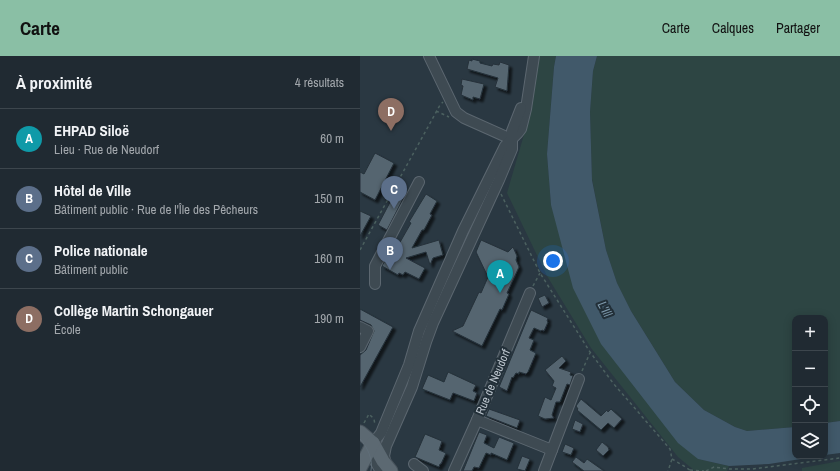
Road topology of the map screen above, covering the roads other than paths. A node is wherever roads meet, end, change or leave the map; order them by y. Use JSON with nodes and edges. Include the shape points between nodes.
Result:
{"nodes":[{"id":1,"x":429,"y":56,"type":"edge"},
{"id":2,"x":534,"y":56,"type":"edge"},
{"id":3,"x":511,"y":139,"type":"junction"},
{"id":4,"x":419,"y":182,"type":"dead end"},
{"id":5,"x":463,"y":231,"type":"junction"},
{"id":6,"x":472,"y":238,"type":"junction"},
{"id":7,"x":375,"y":284,"type":"dead end"},
{"id":8,"x":530,"y":293,"type":"road end"},
{"id":9,"x":429,"y":321,"type":"junction"},
{"id":10,"x":360,"y":327,"type":"edge"},
{"id":11,"x":360,"y":347,"type":"edge"},
{"id":12,"x":579,"y":379,"type":"road end"},
{"id":13,"x":477,"y":420,"type":"junction"},
{"id":14,"x":385,"y":422,"type":"junction"},
{"id":15,"x":360,"y":432,"type":"edge"},
{"id":16,"x":552,"y":450,"type":"junction"},
{"id":17,"x":369,"y":454,"type":"edge"},
{"id":18,"x":414,"y":464,"type":"dead end"},
{"id":19,"x":385,"y":470,"type":"edge"},
{"id":20,"x":423,"y":471,"type":"edge"},
{"id":21,"x":454,"y":471,"type":"edge"},
{"id":22,"x":544,"y":471,"type":"edge"}],
"edges":[{"from":1,"to":3,"type":"street","via":[[456,112]]},
{"from":2,"to":3,"type":"street","via":[[521,129]]},
{"from":3,"to":5,"type":"street","via":[[505,146]]},
{"from":3,"to":6,"type":"street","via":[[512,150]]},
{"from":4,"to":7,"type":"street","via":[[375,266]]},
{"from":5,"to":6,"type":"street"},
{"from":5,"to":9,"type":"street"},
{"from":6,"to":9,"type":"street"},
{"from":8,"to":13,"type":"street","name":"Rue de Neudorf"},
{"from":9,"to":14,"type":"street","via":[[417,336],[409,365]]},
{"from":9,"to":17,"type":"street","via":[[426,342],[412,387]]},
{"from":10,"to":11,"type":"street","via":[[368,331]]},
{"from":12,"to":16,"type":"street"},
{"from":13,"to":16,"type":"street"},
{"from":13,"to":21,"type":"street","name":"Rue de Neudorf"},
{"from":14,"to":15,"type":"street","via":[[376,432]]},
{"from":14,"to":17,"type":"street"},
{"from":15,"to":17,"type":"main road"},
{"from":16,"to":22,"type":"street"},
{"from":17,"to":19,"type":"main road"},
{"from":17,"to":19,"type":"street","via":[[384,456]]},
{"from":18,"to":20,"type":"street"}]}
